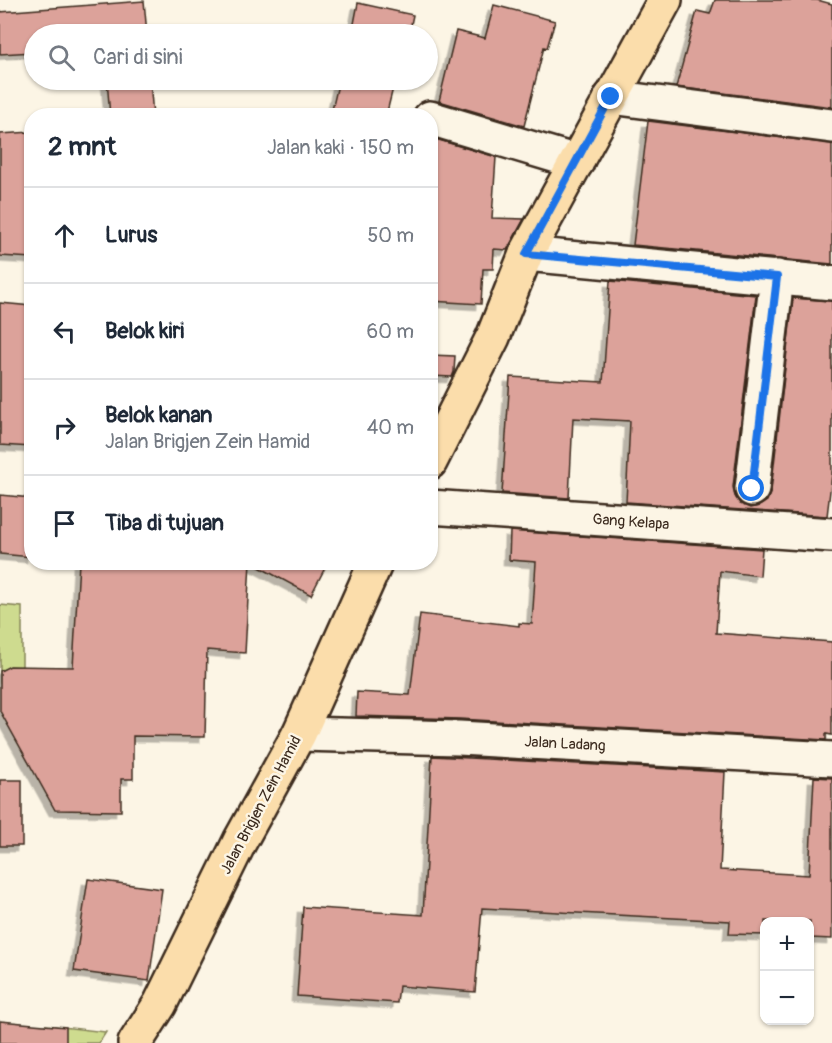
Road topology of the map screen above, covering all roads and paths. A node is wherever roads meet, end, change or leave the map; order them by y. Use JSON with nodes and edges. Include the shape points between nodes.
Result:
{"nodes":[{"id":1,"x":665,"y":0,"type":"edge"},
{"id":2,"x":611,"y":97,"type":"junction"},
{"id":3,"x":438,"y":120,"type":"edge"},
{"id":4,"x":832,"y":126,"type":"edge"},
{"id":5,"x":577,"y":162,"type":"junction"},
{"id":6,"x":526,"y":254,"type":"junction"},
{"id":7,"x":777,"y":277,"type":"junction"},
{"id":8,"x":832,"y":283,"type":"edge"},
{"id":9,"x":438,"y":446,"type":"edge"},
{"id":10,"x":752,"y":489,"type":"dead end"},
{"id":11,"x":438,"y":508,"type":"edge"},
{"id":12,"x":832,"y":535,"type":"edge"},
{"id":13,"x":372,"y":570,"type":"edge"},
{"id":14,"x":298,"y":734,"type":"junction"},
{"id":15,"x":832,"y":759,"type":"edge"},
{"id":16,"x":135,"y":1043,"type":"edge"}],
"edges":[{"from":1,"to":2,"type":"main road"},
{"from":2,"to":4,"type":"street"},
{"from":2,"to":5,"type":"main road"},
{"from":3,"to":5,"type":"street"},
{"from":5,"to":6,"type":"main road"},
{"from":6,"to":7,"type":"street"},
{"from":6,"to":9,"type":"main road","via":[[493,337]]},
{"from":7,"to":8,"type":"street"},
{"from":7,"to":10,"type":"street"},
{"from":11,"to":12,"type":"street","name":"Gang Kelapa"},
{"from":13,"to":14,"type":"main road","name":"Jalan Brigjen Zein Hamid"},
{"from":14,"to":15,"type":"street","name":"Jalan Ladang","via":[[459,738]]},
{"from":14,"to":16,"type":"main road","name":"Jalan Brigjen Zein Hamid","via":[[160,1004]]}]}
